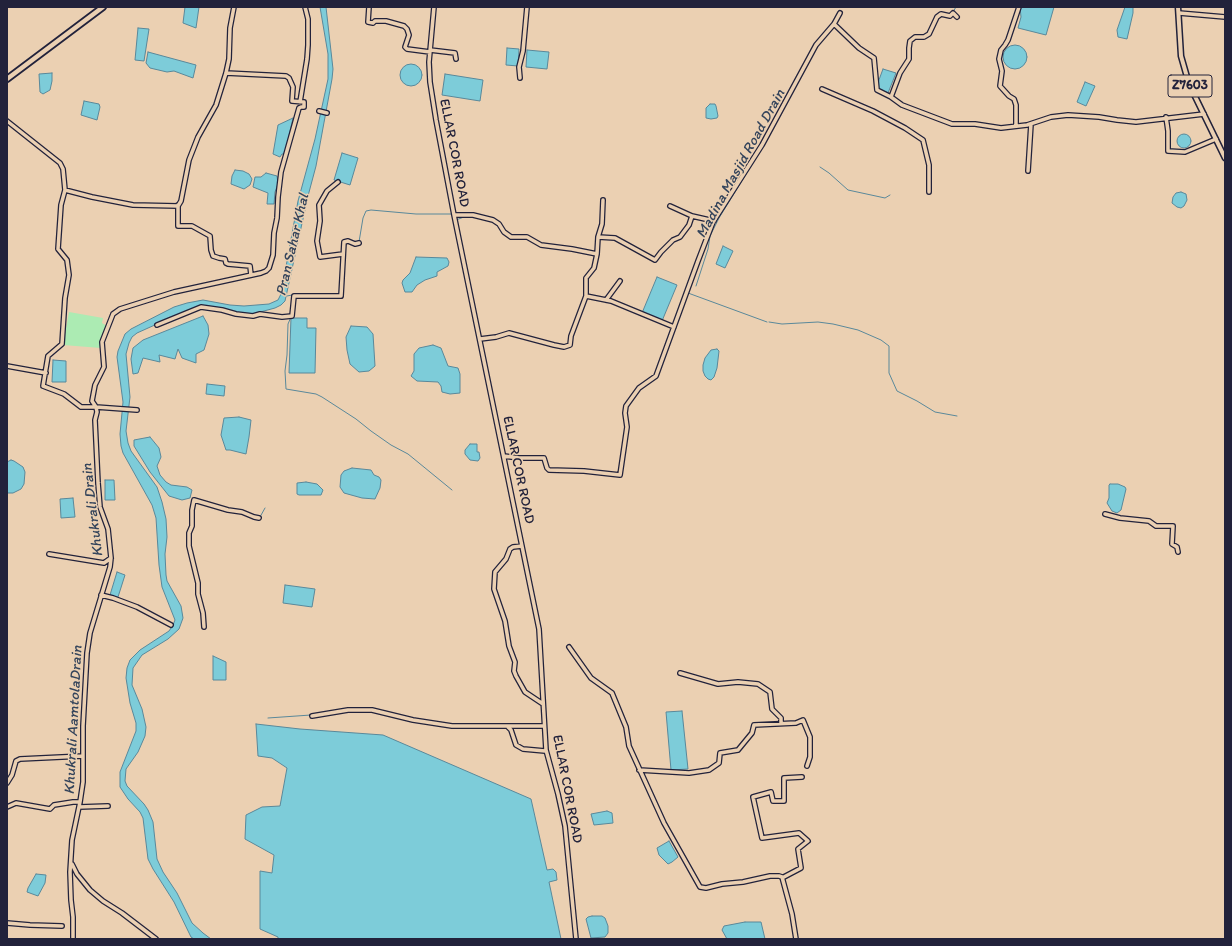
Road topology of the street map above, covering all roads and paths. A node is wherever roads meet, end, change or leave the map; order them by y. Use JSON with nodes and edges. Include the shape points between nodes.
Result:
{"nodes":[{"id":1,"x":103,"y":7,"type":"edge"},
{"id":2,"x":234,"y":7,"type":"edge"},
{"id":3,"x":305,"y":7,"type":"edge"},
{"id":4,"x":369,"y":7,"type":"edge"},
{"id":5,"x":434,"y":7,"type":"edge"},
{"id":6,"x":527,"y":7,"type":"edge"},
{"id":7,"x":1019,"y":7,"type":"edge"},
{"id":8,"x":1178,"y":7,"type":"edge"},
{"id":9,"x":1179,"y":12,"type":"junction"},
{"id":10,"x":840,"y":13,"type":"dead end"},
{"id":11,"x":957,"y":17,"type":"dead end"},
{"id":12,"x":1225,"y":17,"type":"edge"},
{"id":13,"x":834,"y":24,"type":"junction"},
{"id":14,"x":430,"y":51,"type":"junction"},
{"id":15,"x":456,"y":60,"type":"dead end"},
{"id":16,"x":226,"y":73,"type":"junction"},
{"id":17,"x":520,"y":78,"type":"dead end"},
{"id":18,"x":7,"y":79,"type":"edge"},
{"id":19,"x":822,"y":89,"type":"dead end"},
{"id":20,"x":891,"y":97,"type":"junction"},
{"id":21,"x":300,"y":102,"type":"junction"},
{"id":22,"x":319,"y":111,"type":"dead end"},
{"id":23,"x":327,"y":113,"type":"dead end"},
{"id":24,"x":1204,"y":114,"type":"junction"},
{"id":25,"x":1166,"y":117,"type":"junction"},
{"id":26,"x":7,"y":121,"type":"edge"},
{"id":27,"x":1030,"y":124,"type":"junction"},
{"id":28,"x":1016,"y":126,"type":"junction"},
{"id":29,"x":1216,"y":139,"type":"junction"},
{"id":30,"x":1225,"y":158,"type":"edge"},
{"id":31,"x":1028,"y":171,"type":"dead end"},
{"id":32,"x":338,"y":182,"type":"dead end"},
{"id":33,"x":65,"y":190,"type":"junction"},
{"id":34,"x":929,"y":192,"type":"dead end"},
{"id":35,"x":603,"y":200,"type":"dead end"},
{"id":36,"x":178,"y":205,"type":"junction"},
{"id":37,"x":670,"y":206,"type":"dead end"},
{"id":38,"x":454,"y":215,"type":"junction"},
{"id":39,"x":692,"y":216,"type":"junction"},
{"id":40,"x":714,"y":221,"type":"junction"},
{"id":41,"x":598,"y":237,"type":"junction"},
{"id":42,"x":359,"y":242,"type":"dead end"},
{"id":43,"x":343,"y":254,"type":"junction"},
{"id":44,"x":597,"y":254,"type":"junction"},
{"id":45,"x":251,"y":275,"type":"junction"},
{"id":46,"x":620,"y":281,"type":"dead end"},
{"id":47,"x":586,"y":296,"type":"junction"},
{"id":48,"x":606,"y":300,"type":"junction"},
{"id":49,"x":157,"y":325,"type":"dead end"},
{"id":50,"x":674,"y":327,"type":"junction"},
{"id":51,"x":480,"y":339,"type":"junction"},
{"id":52,"x":7,"y":366,"type":"edge"},
{"id":53,"x":46,"y":373,"type":"junction"},
{"id":54,"x":96,"y":407,"type":"junction"},
{"id":55,"x":137,"y":410,"type":"dead end"},
{"id":56,"x":504,"y":456,"type":"junction"},
{"id":57,"x":1105,"y":514,"type":"dead end"},
{"id":58,"x":260,"y":518,"type":"dead end"},
{"id":59,"x":522,"y":546,"type":"junction"},
{"id":60,"x":1178,"y":552,"type":"dead end"},
{"id":61,"x":49,"y":554,"type":"dead end"},
{"id":62,"x":111,"y":558,"type":"junction"},
{"id":63,"x":101,"y":595,"type":"junction"},
{"id":64,"x":171,"y":626,"type":"dead end"},
{"id":65,"x":204,"y":627,"type":"dead end"},
{"id":66,"x":569,"y":647,"type":"dead end"},
{"id":67,"x":680,"y":673,"type":"dead end"},
{"id":68,"x":543,"y":704,"type":"junction"},
{"id":69,"x":312,"y":716,"type":"dead end"},
{"id":70,"x":781,"y":723,"type":"junction"},
{"id":71,"x":507,"y":726,"type":"junction"},
{"id":72,"x":544,"y":726,"type":"junction"},
{"id":73,"x":545,"y":751,"type":"dead end"},
{"id":74,"x":83,"y":756,"type":"junction"},
{"id":75,"x":807,"y":766,"type":"dead end"},
{"id":76,"x":639,"y":770,"type":"junction"},
{"id":77,"x":802,"y":777,"type":"dead end"},
{"id":78,"x":7,"y":783,"type":"edge"},
{"id":79,"x":80,"y":802,"type":"junction"},
{"id":80,"x":108,"y":806,"type":"dead end"},
{"id":81,"x":7,"y":807,"type":"edge"},
{"id":82,"x":79,"y":807,"type":"junction"},
{"id":83,"x":71,"y":863,"type":"junction"},
{"id":84,"x":782,"y":878,"type":"junction"},
{"id":85,"x":795,"y":918,"type":"dead end"},
{"id":86,"x":7,"y":923,"type":"edge"},
{"id":87,"x":62,"y":926,"type":"dead end"},
{"id":88,"x":73,"y":939,"type":"edge"},
{"id":89,"x":156,"y":939,"type":"edge"},
{"id":90,"x":576,"y":939,"type":"edge"},
{"id":91,"x":796,"y":939,"type":"edge"}],
"edges":[{"from":1,"to":18,"type":"highway"},
{"from":2,"to":16,"type":"street"},
{"from":3,"to":21,"type":"street","via":[[308,19],[308,45]]},
{"from":4,"to":14,"type":"street","via":[[368,22],[386,21],[404,26],[409,35],[405,47],[407,50]]},
{"from":5,"to":14,"type":"street","name":"ELLAR COR ROAD"},
{"from":6,"to":17,"type":"street","via":[[519,67]]},
{"from":7,"to":28,"type":"street","via":[[999,59],[1002,71],[1000,86],[1014,99]]},
{"from":8,"to":9,"type":"main road","number":"Z7603"},
{"from":9,"to":12,"type":"street"},
{"from":9,"to":24,"type":"main road","number":"Z7603","via":[[1181,56],[1189,84]]},
{"from":10,"to":13,"type":"street"},
{"from":11,"to":20,"type":"street","via":[[953,13],[950,16],[939,15],[929,34],[924,38],[914,37],[910,41],[909,59],[900,73]]},
{"from":13,"to":20,"type":"street","via":[[859,48],[874,58],[876,90]]},
{"from":13,"to":40,"type":"street","via":[[816,45],[762,145]]},
{"from":14,"to":15,"type":"street","via":[[455,53]]},
{"from":14,"to":38,"type":"street","name":"ELLAR COR ROAD","via":[[430,82]]},
{"from":16,"to":21,"type":"street","via":[[286,76],[293,87],[292,101]]},
{"from":16,"to":36,"type":"street","via":[[216,105],[198,137],[189,160]]},
{"from":19,"to":34,"type":"street","via":[[873,111],[923,140],[929,165]]},
{"from":20,"to":28,"type":"street","via":[[902,105],[952,124],[1001,128]]},
{"from":21,"to":45,"type":"street","via":[[304,102],[304,107],[299,108],[281,172],[273,255],[266,271]]},
{"from":22,"to":23,"type":"street"},
{"from":24,"to":25,"type":"street"},
{"from":24,"to":29,"type":"main road","number":"Z7603"},
{"from":25,"to":27,"type":"street","via":[[1136,122],[1068,115]]},
{"from":25,"to":29,"type":"street","via":[[1168,151],[1185,152]]},
{"from":26,"to":33,"type":"street","via":[[60,163]]},
{"from":27,"to":28,"type":"street"},
{"from":27,"to":31,"type":"street"},
{"from":29,"to":30,"type":"main road","number":"Z7603"},
{"from":32,"to":43,"type":"street","via":[[327,191],[319,205],[318,241],[320,257]]},
{"from":33,"to":36,"type":"street","via":[[133,205]]},
{"from":33,"to":53,"type":"street","via":[[61,205],[58,249],[67,260],[69,275],[62,344],[48,356]]},
{"from":35,"to":41,"type":"street","via":[[602,224]]},
{"from":36,"to":45,"type":"street","via":[[178,226],[192,226],[210,236],[213,256],[225,259],[228,264],[250,266]]},
{"from":37,"to":39,"type":"street"},
{"from":38,"to":44,"type":"street","via":[[473,215],[493,220],[511,237],[527,237],[541,245]]},
{"from":38,"to":51,"type":"street","name":"ELLAR COR ROAD"},
{"from":39,"to":40,"type":"street"},
{"from":39,"to":41,"type":"street","via":[[680,237],[673,240],[655,260],[615,238]]},
{"from":40,"to":50,"type":"street"},
{"from":41,"to":44,"type":"street"},
{"from":42,"to":43,"type":"street","via":[[344,242]]},
{"from":43,"to":49,"type":"street","via":[[341,296],[294,296],[292,316],[253,316],[201,307]]},
{"from":44,"to":47,"type":"street","via":[[594,268],[586,278]]},
{"from":45,"to":54,"type":"street","via":[[174,292],[120,309],[113,314],[102,342],[104,367],[95,385],[92,401]]},
{"from":46,"to":48,"type":"street"},
{"from":47,"to":48,"type":"street"},
{"from":47,"to":51,"type":"street","via":[[571,336],[570,346],[554,345],[509,333]]},
{"from":48,"to":50,"type":"street"},
{"from":50,"to":56,"type":"street","via":[[656,376],[639,388],[626,406],[627,427],[620,475],[549,470],[544,458]]},
{"from":51,"to":56,"type":"street","name":"ELLAR COR ROAD"},
{"from":52,"to":53,"type":"street"},
{"from":53,"to":54,"type":"street","via":[[44,386],[64,394],[81,407]]},
{"from":54,"to":55,"type":"street"},
{"from":54,"to":62,"type":"street","via":[[100,507],[108,529]]},
{"from":56,"to":59,"type":"street","name":"ELLAR COR ROAD"},
{"from":57,"to":60,"type":"street","via":[[1149,521],[1156,526],[1173,526],[1172,544],[1177,547]]},
{"from":58,"to":65,"type":"street","via":[[194,500],[189,546],[198,583]]},
{"from":59,"to":68,"type":"street","name":"ELLAR COR ROAD","via":[[539,629]]},
{"from":59,"to":68,"type":"street","via":[[510,549],[496,572],[494,589],[505,622],[516,676],[525,692]]},
{"from":61,"to":62,"type":"street","via":[[104,563]]},
{"from":62,"to":63,"type":"street"},
{"from":63,"to":64,"type":"street","via":[[137,608]]},
{"from":63,"to":74,"type":"street","via":[[87,653]]},
{"from":66,"to":76,"type":"street","via":[[591,678],[612,693],[626,727],[628,746]]},
{"from":67,"to":70,"type":"street","via":[[718,684],[758,684],[770,692],[772,709],[781,718]]},
{"from":68,"to":72,"type":"street","name":"ELLAR COR ROAD"},
{"from":69,"to":71,"type":"street","via":[[348,710],[372,710],[452,726]]},
{"from":70,"to":75,"type":"street","via":[[804,720],[810,736],[810,757]]},
{"from":70,"to":76,"type":"street","via":[[754,725],[752,733],[738,750],[720,753],[719,763],[709,770],[688,773]]},
{"from":71,"to":72,"type":"street"},
{"from":71,"to":73,"type":"street","via":[[516,745],[523,749]]},
{"from":72,"to":90,"type":"street","name":"ELLAR COR ROAD","via":[[546,750],[565,826]]},
{"from":74,"to":78,"type":"street","via":[[20,759],[16,761]]},
{"from":74,"to":79,"type":"street"},
{"from":76,"to":84,"type":"street","via":[[664,823],[700,887],[770,876]]},
{"from":77,"to":84,"type":"street","via":[[784,778],[784,801],[773,801],[771,792],[753,797],[762,838],[800,833],[808,841],[798,849],[801,868]]},
{"from":79,"to":81,"type":"street","via":[[54,805],[50,809],[16,803]]},
{"from":79,"to":82,"type":"street"},
{"from":80,"to":82,"type":"street"},
{"from":82,"to":83,"type":"street","via":[[72,840]]},
{"from":83,"to":88,"type":"street"},
{"from":83,"to":89,"type":"street","via":[[90,890]]},
{"from":84,"to":85,"type":"street"},
{"from":84,"to":91,"type":"street"},
{"from":86,"to":87,"type":"street"}]}
